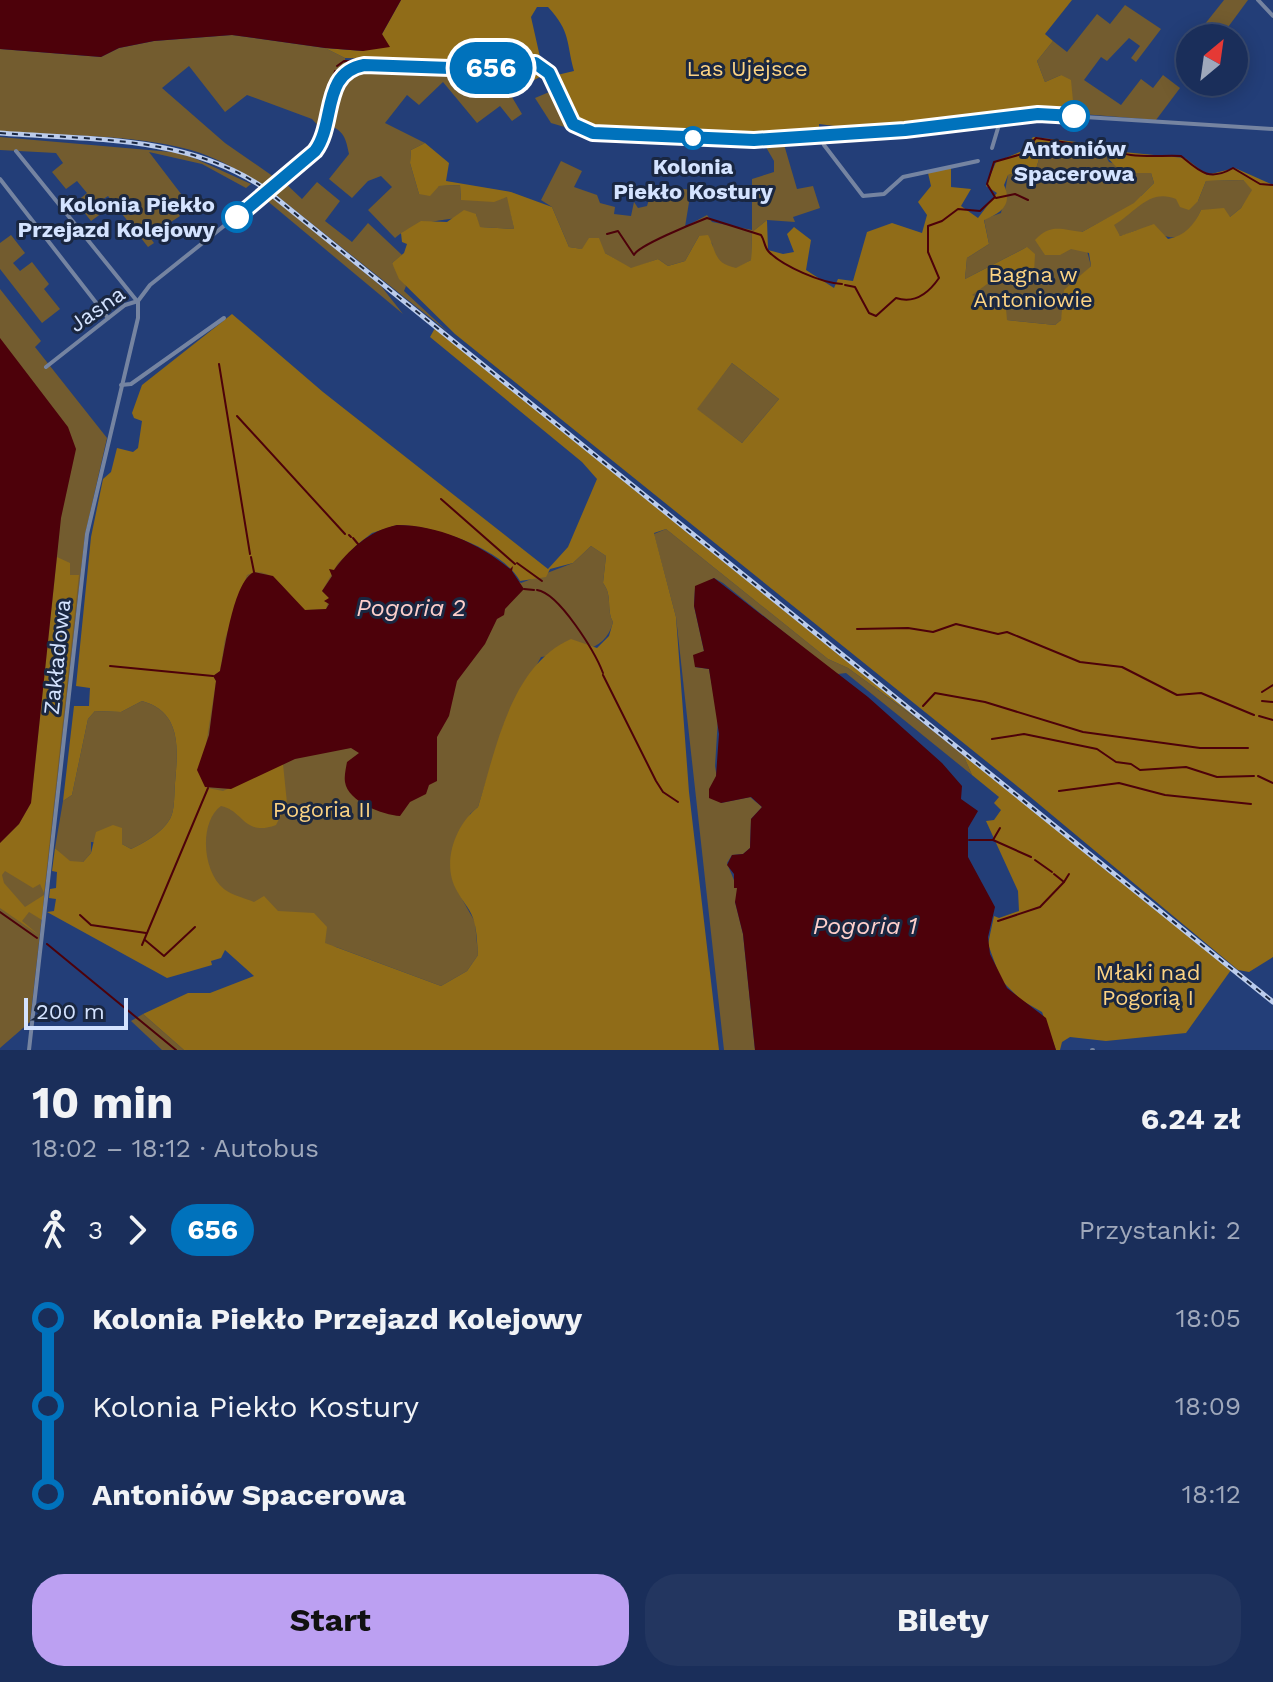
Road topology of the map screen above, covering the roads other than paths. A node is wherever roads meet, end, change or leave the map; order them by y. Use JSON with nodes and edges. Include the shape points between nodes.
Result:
{"nodes":[{"id":1,"x":1258,"y":0,"type":"edge"},
{"id":2,"x":1273,"y":16,"type":"edge"},
{"id":3,"x":1001,"y":118,"type":"junction"},
{"id":4,"x":1273,"y":129,"type":"edge"},
{"id":5,"x":821,"y":136,"type":"junction"},
{"id":6,"x":992,"y":148,"type":"dead end"},
{"id":7,"x":16,"y":151,"type":"dead end"},
{"id":8,"x":978,"y":161,"type":"dead end"},
{"id":9,"x":0,"y":179,"type":"edge"},
{"id":10,"x":138,"y":301,"type":"junction"},
{"id":11,"x":108,"y":318,"type":"junction"},
{"id":12,"x":224,"y":318,"type":"dead end"},
{"id":13,"x":46,"y":367,"type":"dead end"},
{"id":14,"x":121,"y":385,"type":"junction"},
{"id":15,"x":29,"y":1050,"type":"edge"}],
"edges":[{"from":1,"to":2,"type":"street"},
{"from":3,"to":4,"type":"street","via":[[1044,114]]},
{"from":3,"to":5,"type":"street"},
{"from":3,"to":6,"type":"street"},
{"from":5,"to":8,"type":"street","via":[[863,196],[886,193],[903,177]]},
{"from":5,"to":10,"type":"street","name":"Jasna","via":[[721,140],[593,133],[575,126],[549,73],[529,62],[479,69],[355,67],[336,83],[321,142],[309,157],[149,286]]},
{"from":7,"to":10,"type":"street"},
{"from":9,"to":11,"type":"street"},
{"from":10,"to":11,"type":"street","name":"Jasna"},
{"from":10,"to":14,"type":"street","name":"Zakładowa"},
{"from":11,"to":13,"type":"street","name":"Jasna"},
{"from":12,"to":14,"type":"street","via":[[131,384]]},
{"from":14,"to":15,"type":"street","name":"Zakładowa","via":[[87,534]]}]}
